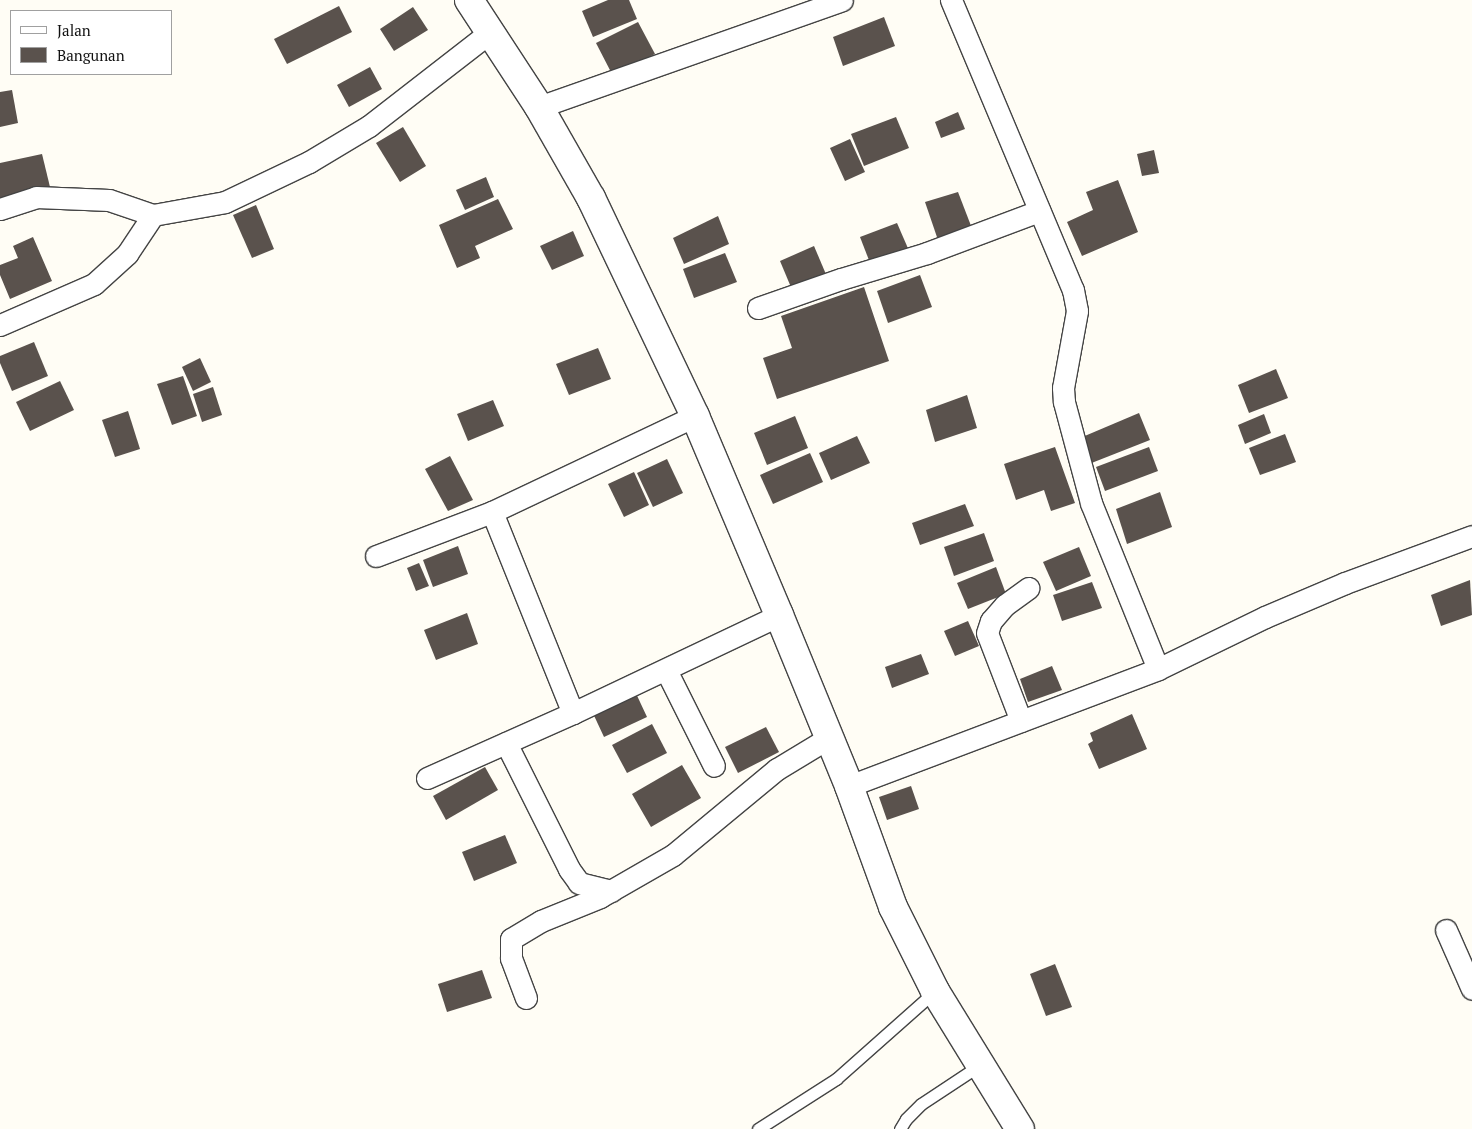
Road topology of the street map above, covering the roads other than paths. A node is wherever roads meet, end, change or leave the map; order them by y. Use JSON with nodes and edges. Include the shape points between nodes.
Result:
{"nodes":[{"id":1,"x":469,"y":0,"type":"edge"},
{"id":2,"x":842,"y":0,"type":"edge"},
{"id":3,"x":951,"y":0,"type":"edge"},
{"id":4,"x":489,"y":33,"type":"junction"},
{"id":5,"x":539,"y":107,"type":"junction"},
{"id":6,"x":0,"y":208,"type":"edge"},
{"id":7,"x":1040,"y":211,"type":"junction"},
{"id":8,"x":153,"y":215,"type":"junction"},
{"id":9,"x":758,"y":308,"type":"dead end"},
{"id":10,"x":0,"y":325,"type":"edge"},
{"id":11,"x":695,"y":416,"type":"junction"},
{"id":12,"x":492,"y":512,"type":"junction"},
{"id":13,"x":1472,"y":536,"type":"edge"},
{"id":14,"x":376,"y":556,"type":"dead end"},
{"id":15,"x":1028,"y":588,"type":"dead end"},
{"id":16,"x":780,"y":615,"type":"junction"},
{"id":17,"x":1158,"y":669,"type":"junction"},
{"id":18,"x":666,"y":670,"type":"junction"},
{"id":19,"x":573,"y":713,"type":"junction"},
{"id":20,"x":1021,"y":721,"type":"junction"},
{"id":21,"x":830,"y":737,"type":"junction"},
{"id":22,"x":506,"y":743,"type":"junction"},
{"id":23,"x":714,"y":766,"type":"dead end"},
{"id":24,"x":427,"y":778,"type":"dead end"},
{"id":25,"x":849,"y":786,"type":"junction"},
{"id":26,"x":611,"y":891,"type":"junction"},
{"id":27,"x":1446,"y":930,"type":"dead end"},
{"id":28,"x":1472,"y":989,"type":"edge"},
{"id":29,"x":935,"y":991,"type":"junction"},
{"id":30,"x":526,"y":998,"type":"dead end"},
{"id":31,"x":980,"y":1065,"type":"junction"},
{"id":32,"x":758,"y":1129,"type":"edge"},
{"id":33,"x":900,"y":1129,"type":"edge"},
{"id":34,"x":1020,"y":1129,"type":"edge"}],
"edges":[{"from":1,"to":4,"type":"street"},
{"from":2,"to":5,"type":"street"},
{"from":3,"to":7,"type":"street"},
{"from":4,"to":5,"type":"street"},
{"from":4,"to":8,"type":"street","via":[[369,126],[309,162],[225,202]]},
{"from":5,"to":11,"type":"street","via":[[591,198]]},
{"from":6,"to":8,"type":"street","via":[[36,197],[71,198],[109,200]]},
{"from":7,"to":9,"type":"street","via":[[927,253]]},
{"from":7,"to":17,"type":"street","via":[[1073,290],[1077,311],[1063,388],[1064,402],[1091,503]]},
{"from":8,"to":10,"type":"street","via":[[128,254],[94,284]]},
{"from":11,"to":12,"type":"street"},
{"from":11,"to":16,"type":"street"},
{"from":12,"to":14,"type":"street"},
{"from":12,"to":19,"type":"street"},
{"from":13,"to":17,"type":"street","via":[[1345,582]]},
{"from":15,"to":20,"type":"street","via":[[990,621],[987,633]]},
{"from":16,"to":18,"type":"street"},
{"from":16,"to":21,"type":"street"},
{"from":17,"to":20,"type":"street"},
{"from":18,"to":19,"type":"street"},
{"from":18,"to":23,"type":"street"},
{"from":19,"to":22,"type":"street"},
{"from":20,"to":25,"type":"street"},
{"from":21,"to":25,"type":"street"},
{"from":21,"to":26,"type":"street","via":[[777,769],[673,855]]},
{"from":22,"to":24,"type":"street"},
{"from":22,"to":26,"type":"street","via":[[569,869],[579,883]]},
{"from":25,"to":29,"type":"street","via":[[893,907]]},
{"from":26,"to":30,"type":"street","via":[[540,921],[511,939],[511,958]]},
{"from":27,"to":28,"type":"street"},
{"from":29,"to":31,"type":"street"},
{"from":29,"to":32,"type":"lane","via":[[836,1079]]},
{"from":31,"to":33,"type":"lane","via":[[921,1104]]},
{"from":31,"to":34,"type":"street"}]}
